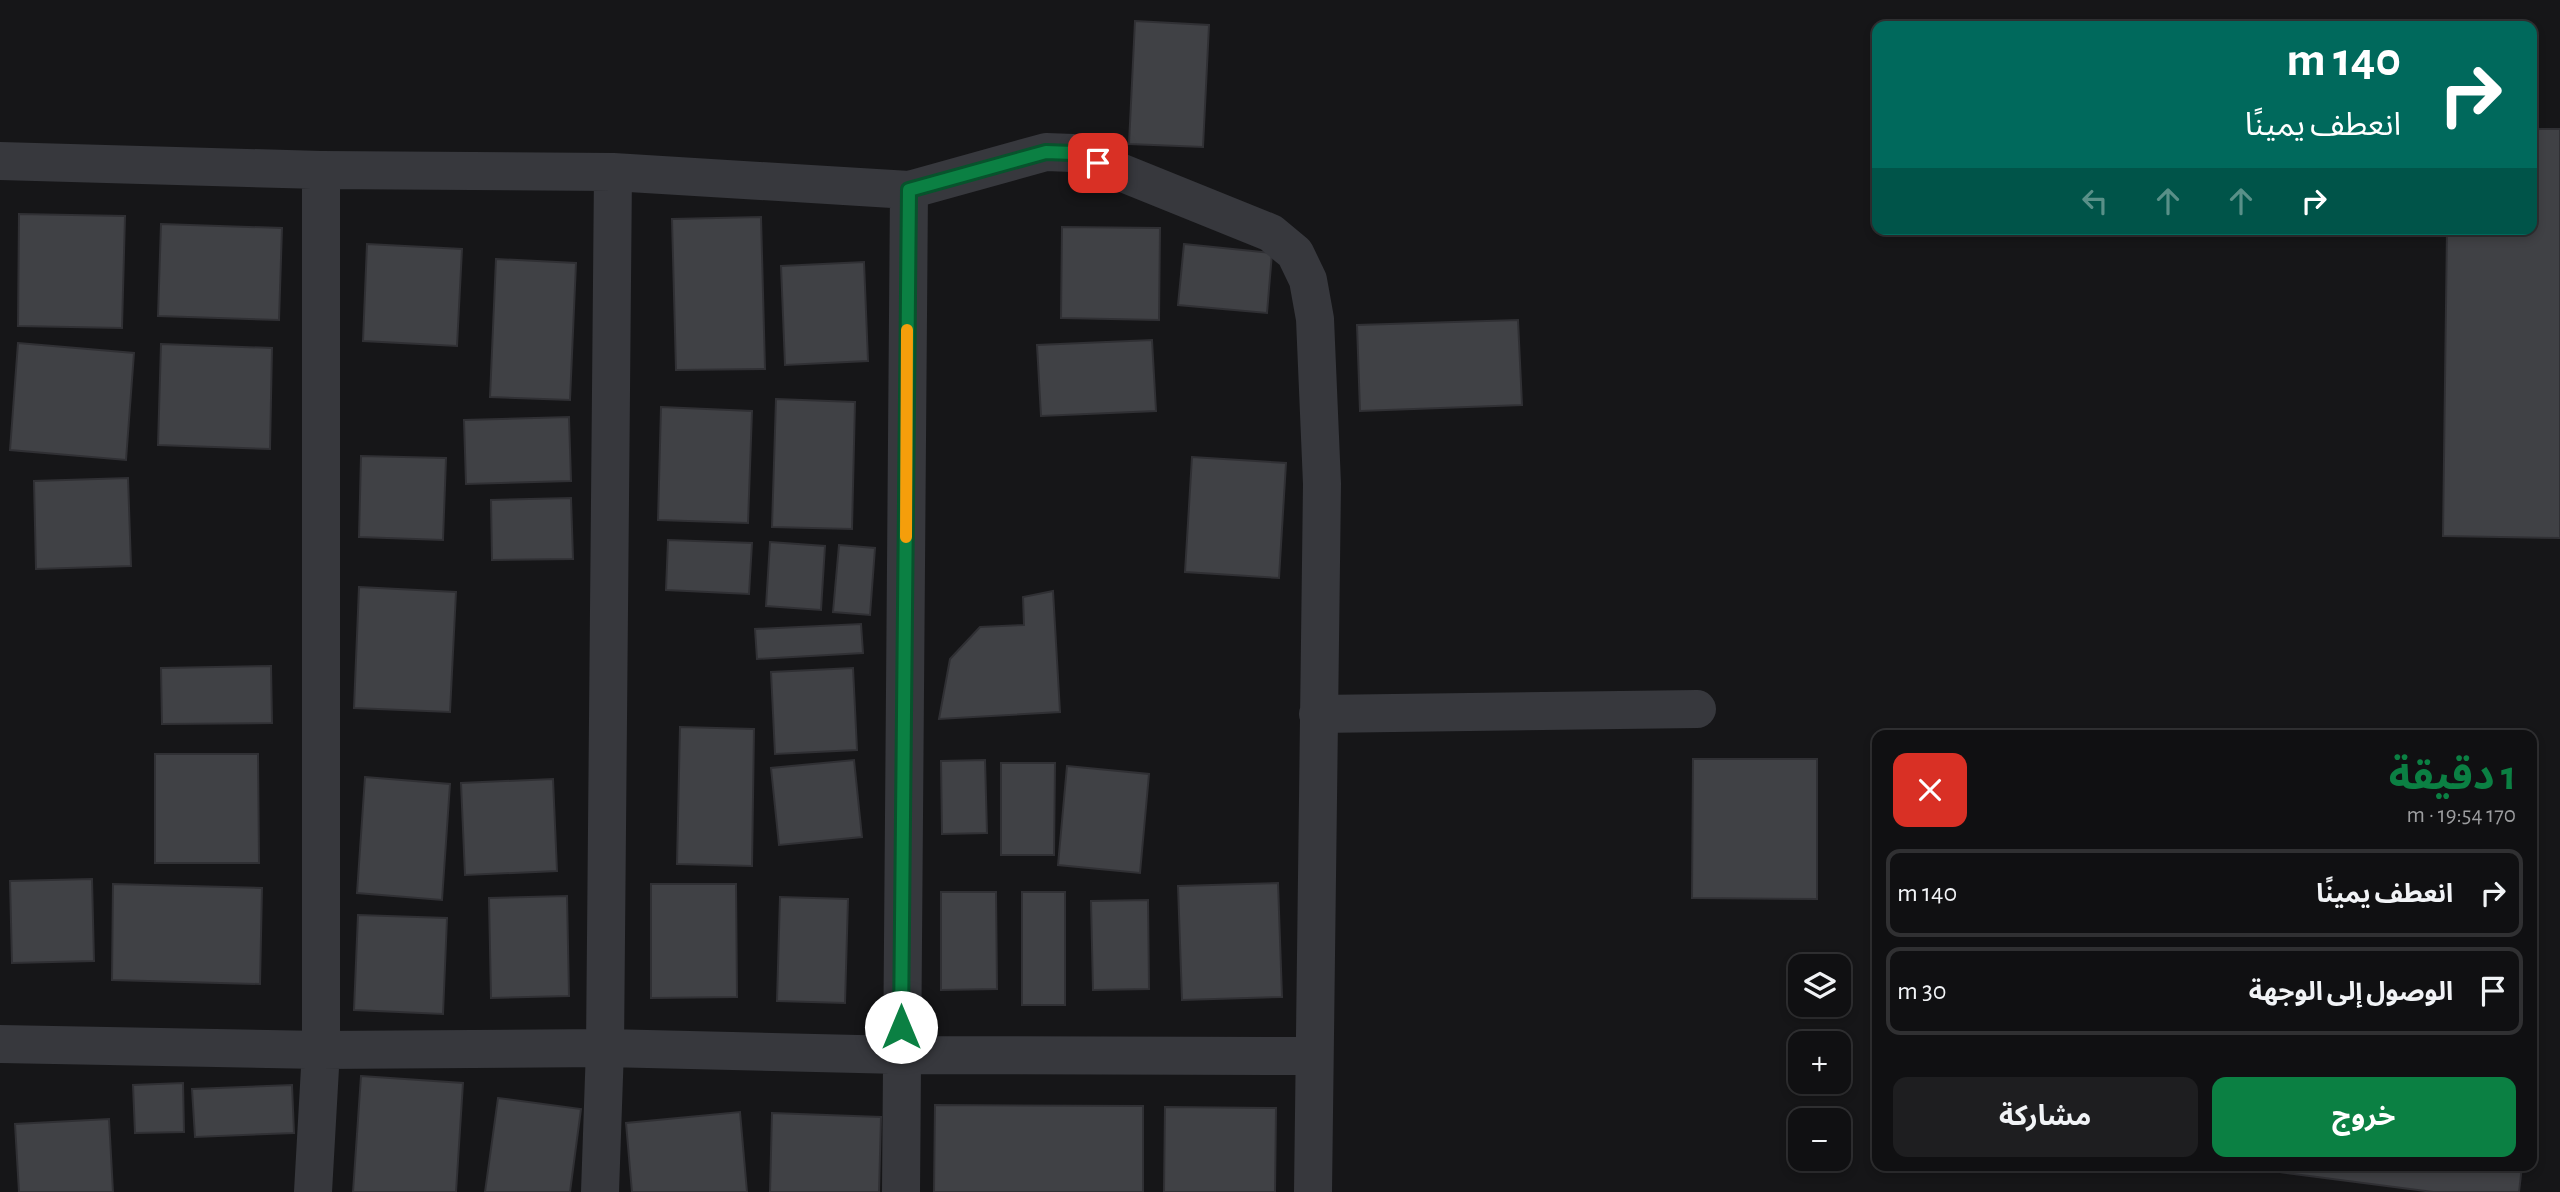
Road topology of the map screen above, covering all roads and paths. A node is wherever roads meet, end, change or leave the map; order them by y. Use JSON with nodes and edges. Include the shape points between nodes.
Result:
{"nodes":[{"id":1,"x":0,"y":161,"type":"edge"},
{"id":2,"x":321,"y":170,"type":"junction"},
{"id":3,"x":613,"y":172,"type":"junction"},
{"id":4,"x":909,"y":190,"type":"junction"},
{"id":5,"x":1697,"y":709,"type":"dead end"},
{"id":6,"x":1318,"y":714,"type":"junction"},
{"id":7,"x":0,"y":1044,"type":"edge"},
{"id":8,"x":604,"y":1048,"type":"junction"},
{"id":9,"x":321,"y":1050,"type":"junction"},
{"id":10,"x":901,"y":1055,"type":"junction"},
{"id":11,"x":1312,"y":1056,"type":"junction"},
{"id":12,"x":313,"y":1192,"type":"edge"},
{"id":13,"x":600,"y":1192,"type":"edge"},
{"id":14,"x":901,"y":1192,"type":"edge"},
{"id":15,"x":1313,"y":1192,"type":"edge"}],
"edges":[{"from":1,"to":2,"type":"street"},
{"from":2,"to":3,"type":"street"},
{"from":2,"to":9,"type":"street"},
{"from":3,"to":4,"type":"street"},
{"from":3,"to":8,"type":"street"},
{"from":4,"to":6,"type":"street","via":[[1046,152],[1073,153],[1271,233],[1296,254],[1308,280],[1315,319],[1322,484]]},
{"from":4,"to":10,"type":"street"},
{"from":5,"to":6,"type":"street"},
{"from":6,"to":11,"type":"street"},
{"from":7,"to":9,"type":"street"},
{"from":8,"to":9,"type":"street"},
{"from":8,"to":10,"type":"street"},
{"from":8,"to":13,"type":"street"},
{"from":9,"to":12,"type":"street"},
{"from":10,"to":11,"type":"street"},
{"from":10,"to":14,"type":"street"},
{"from":11,"to":15,"type":"street"}]}
